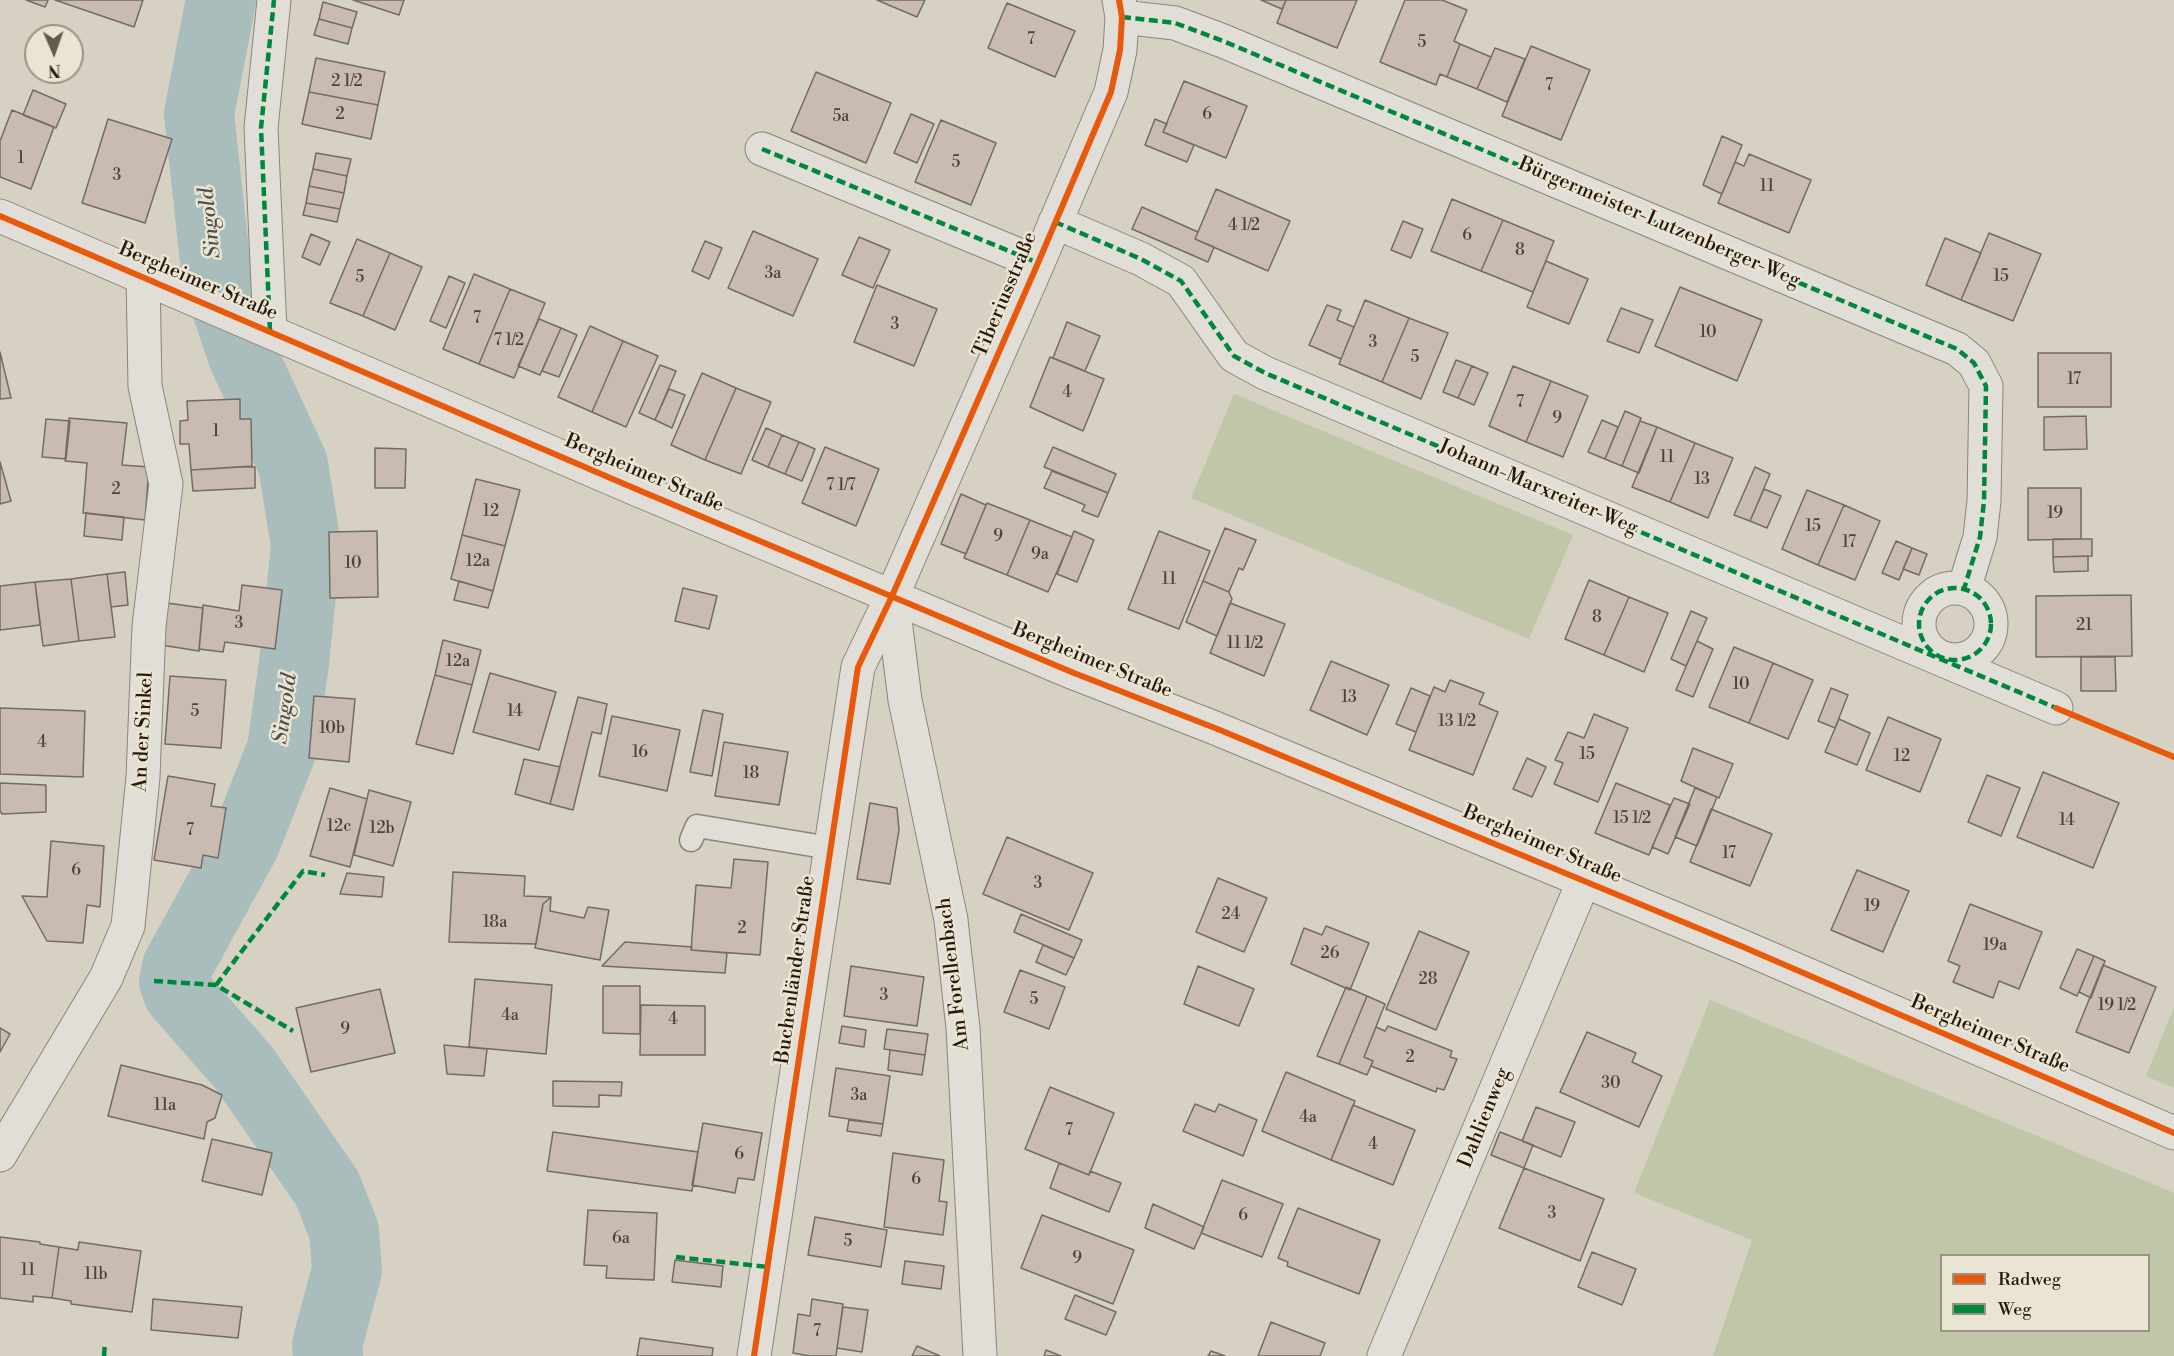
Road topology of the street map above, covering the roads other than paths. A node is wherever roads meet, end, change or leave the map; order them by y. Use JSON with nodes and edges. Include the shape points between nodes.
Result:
{"nodes":[{"id":1,"x":274,"y":0,"type":"edge"},
{"id":2,"x":1121,"y":9,"type":"edge"},
{"id":3,"x":762,"y":149,"type":"dead end"},
{"id":4,"x":0,"y":216,"type":"edge"},
{"id":5,"x":1055,"y":222,"type":"junction"},
{"id":6,"x":1038,"y":263,"type":"junction"},
{"id":7,"x":143,"y":277,"type":"junction"},
{"id":8,"x":262,"y":327,"type":"junction"},
{"id":9,"x":1964,"y":589,"type":"junction"},
{"id":10,"x":892,"y":596,"type":"junction"},
{"id":11,"x":1941,"y":658,"type":"junction"},
{"id":12,"x":2056,"y":708,"type":"dead end"},
{"id":13,"x":692,"y":840,"type":"dead end"},
{"id":14,"x":830,"y":848,"type":"junction"},
{"id":15,"x":1584,"y":880,"type":"junction"},
{"id":16,"x":2174,"y":1133,"type":"edge"},
{"id":17,"x":0,"y":1155,"type":"edge"},
{"id":18,"x":754,"y":1356,"type":"edge"},
{"id":19,"x":980,"y":1356,"type":"edge"},
{"id":20,"x":1384,"y":1356,"type":"edge"}],
"edges":[{"from":1,"to":8,"type":"street","via":[[261,128]]},
{"from":2,"to":5,"type":"street","name":"Tiberiusstraße","via":[[1120,50],[1111,92]]},
{"from":2,"to":9,"type":"street","name":"Bürgermeister-Lutzenberger-Weg","via":[[1223,41],[1957,349],[1974,363],[1986,386],[1984,501],[1980,537]]},
{"from":3,"to":6,"type":"street","name":"Tiberiusstraße"},
{"from":4,"to":7,"type":"street","name":"Bergheimer Straße"},
{"from":5,"to":6,"type":"street","name":"Tiberiusstraße"},
{"from":5,"to":11,"type":"street","name":"Johann-Marxreiter-Weg","via":[[1181,281],[1234,356],[1264,373]]},
{"from":6,"to":10,"type":"street","name":"Tiberiusstraße"},
{"from":7,"to":8,"type":"street","name":"Bergheimer Straße"},
{"from":7,"to":17,"type":"street","name":"An der Sinkel","via":[[146,386],[166,484],[149,626],[143,777],[128,926],[106,978]]},
{"from":8,"to":10,"type":"street","name":"Bergheimer Straße"},
{"from":9,"to":11,"type":"street","via":[[1953,588],[1931,597],[1919,618],[1921,636],[1930,651]]},
{"from":9,"to":11,"type":"street","via":[[1985,602],[1993,624],[1990,636],[1976,655],[1964,660]]},
{"from":10,"to":14,"type":"street","name":"Buchenländer Straße","via":[[858,667]]},
{"from":10,"to":15,"type":"street","name":"Bergheimer Straße"},
{"from":10,"to":19,"type":"street","name":"Am Forellenbach","via":[[905,700],[951,920],[963,1028]]},
{"from":11,"to":12,"type":"street","name":"Johann-Marxreiter-Weg"},
{"from":13,"to":14,"type":"lane","via":[[697,826]]},
{"from":14,"to":18,"type":"street","name":"Buchenländer Straße"},
{"from":15,"to":16,"type":"street","name":"Bergheimer Straße"},
{"from":15,"to":20,"type":"street","name":"Dahlienweg"}]}
